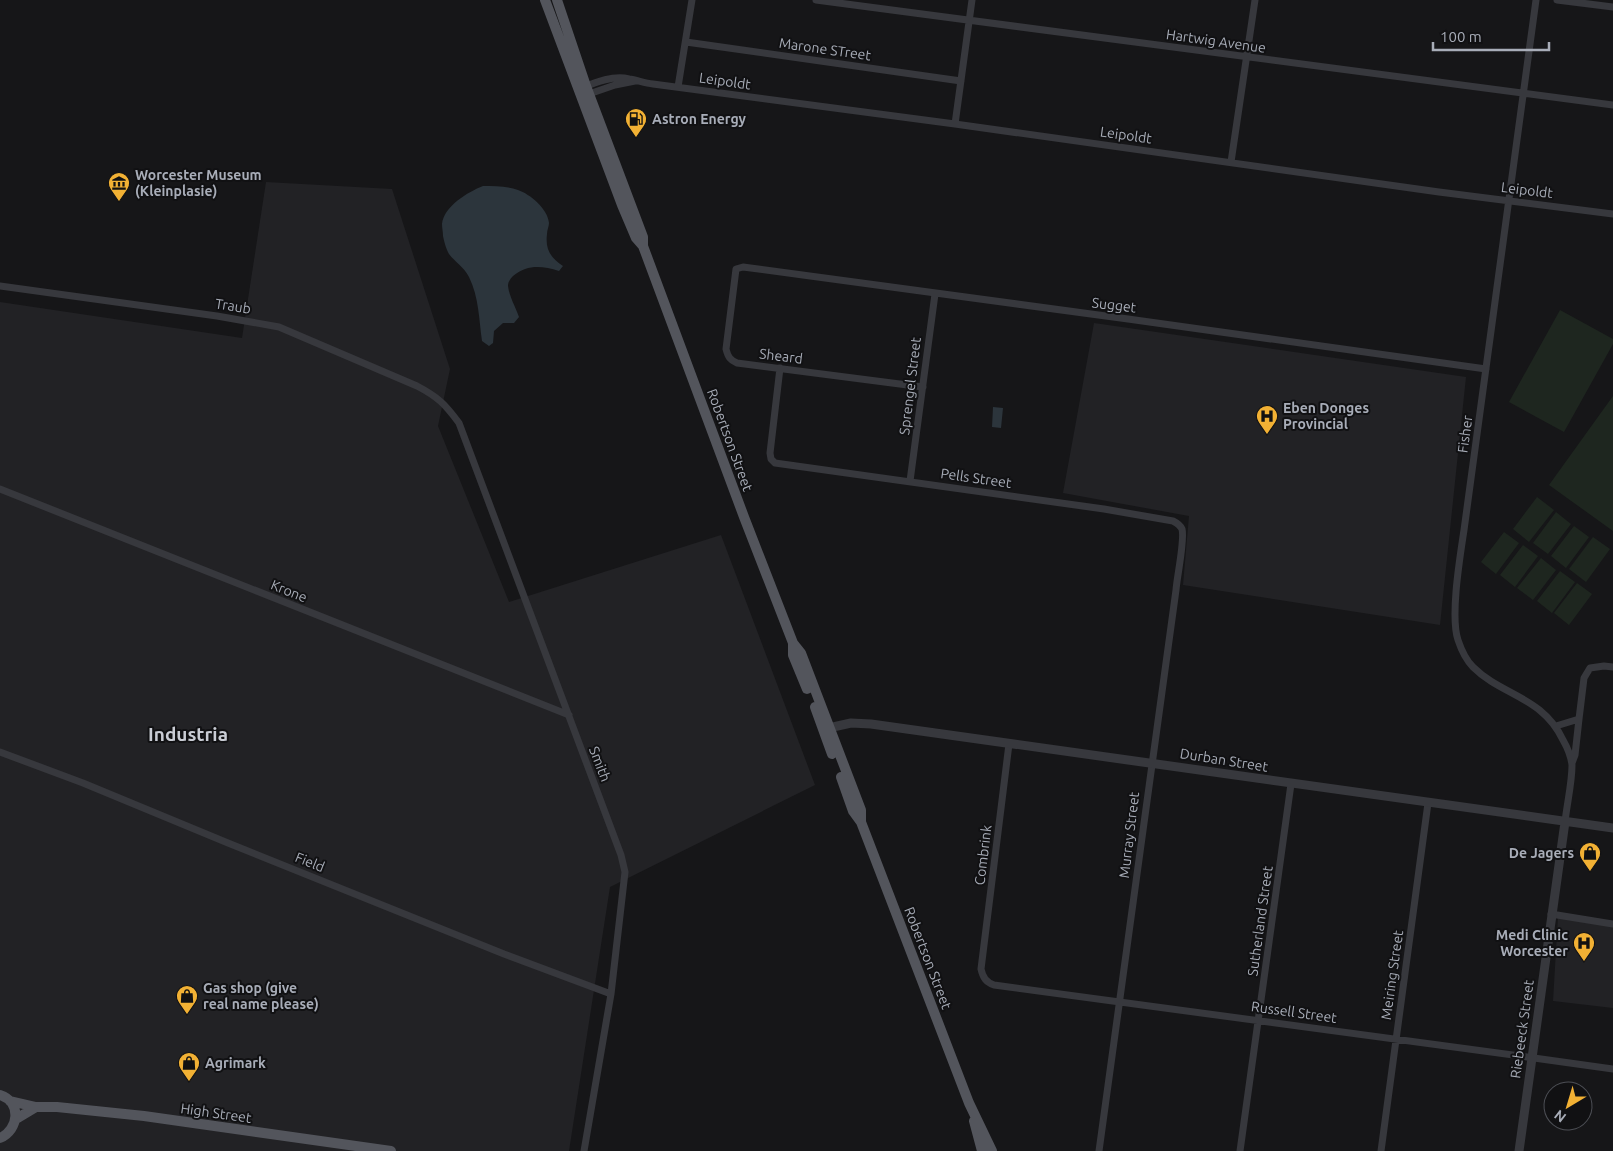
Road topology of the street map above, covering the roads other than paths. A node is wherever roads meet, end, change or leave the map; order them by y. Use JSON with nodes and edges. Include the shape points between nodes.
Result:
{"nodes":[{"id":1,"x":545,"y":0,"type":"edge"},
{"id":2,"x":557,"y":0,"type":"edge"},
{"id":3,"x":692,"y":0,"type":"edge"},
{"id":4,"x":816,"y":0,"type":"edge"},
{"id":5,"x":972,"y":0,"type":"edge"},
{"id":6,"x":1255,"y":0,"type":"edge"},
{"id":7,"x":1536,"y":0,"type":"edge"},
{"id":8,"x":1557,"y":0,"type":"edge"},
{"id":9,"x":1613,"y":7,"type":"edge"},
{"id":10,"x":969,"y":20,"type":"junction"},
{"id":11,"x":686,"y":42,"type":"junction"},
{"id":12,"x":1247,"y":58,"type":"junction"},
{"id":13,"x":961,"y":81,"type":"junction"},
{"id":14,"x":678,"y":87,"type":"junction"},
{"id":15,"x":583,"y":92,"type":"junction"},
{"id":16,"x":1523,"y":93,"type":"junction"},
{"id":17,"x":1613,"y":105,"type":"edge"},
{"id":18,"x":954,"y":124,"type":"junction"},
{"id":19,"x":1231,"y":162,"type":"junction"},
{"id":20,"x":1508,"y":200,"type":"junction"},
{"id":21,"x":1613,"y":214,"type":"edge"},
{"id":22,"x":737,"y":268,"type":"joint"},
{"id":23,"x":0,"y":286,"type":"edge"},
{"id":24,"x":934,"y":294,"type":"junction"},
{"id":25,"x":780,"y":368,"type":"junction"},
{"id":26,"x":1486,"y":369,"type":"junction"},
{"id":27,"x":922,"y":387,"type":"junction"},
{"id":28,"x":446,"y":404,"type":"joint"},
{"id":29,"x":910,"y":481,"type":"junction"},
{"id":30,"x":0,"y":489,"type":"edge"},
{"id":31,"x":1178,"y":524,"type":"joint"},
{"id":32,"x":1613,"y":667,"type":"edge"},
{"id":33,"x":569,"y":715,"type":"junction"},
{"id":34,"x":1579,"y":719,"type":"junction"},
{"id":35,"x":1556,"y":726,"type":"junction"},
{"id":36,"x":826,"y":728,"type":"junction"},
{"id":37,"x":1010,"y":744,"type":"junction"},
{"id":38,"x":0,"y":752,"type":"edge"},
{"id":39,"x":1151,"y":763,"type":"junction"},
{"id":40,"x":1572,"y":764,"type":"junction"},
{"id":41,"x":1291,"y":784,"type":"junction"},
{"id":42,"x":1428,"y":803,"type":"junction"},
{"id":43,"x":1565,"y":822,"type":"junction"},
{"id":44,"x":1613,"y":828,"type":"edge"},
{"id":45,"x":1551,"y":914,"type":"junction"},
{"id":46,"x":1613,"y":924,"type":"edge"},
{"id":47,"x":981,"y":969,"type":"joint"},
{"id":48,"x":611,"y":994,"type":"junction"},
{"id":49,"x":1121,"y":1002,"type":"junction"},
{"id":50,"x":1259,"y":1019,"type":"junction"},
{"id":51,"x":1396,"y":1040,"type":"junction"},
{"id":52,"x":1532,"y":1058,"type":"junction"},
{"id":53,"x":1613,"y":1069,"type":"edge"},
{"id":54,"x":0,"y":1095,"type":"edge"},
{"id":55,"x":10,"y":1101,"type":"junction"},
{"id":56,"x":969,"y":1103,"type":"junction"},
{"id":57,"x":36,"y":1107,"type":"junction"},
{"id":58,"x":16,"y":1120,"type":"junction"},
{"id":59,"x":0,"y":1138,"type":"edge"},
{"id":60,"x":391,"y":1151,"type":"edge"},
{"id":61,"x":584,"y":1151,"type":"edge"},
{"id":62,"x":982,"y":1151,"type":"edge"},
{"id":63,"x":992,"y":1151,"type":"edge"},
{"id":64,"x":1099,"y":1151,"type":"edge"},
{"id":65,"x":1240,"y":1151,"type":"edge"},
{"id":66,"x":1381,"y":1151,"type":"edge"},
{"id":67,"x":1519,"y":1151,"type":"edge"}],
"edges":[{"from":1,"to":15,"type":"main road","name":"Robertson Street"},
{"from":2,"to":15,"type":"main road","name":"Robertson Street"},
{"from":3,"to":11,"type":"street"},
{"from":4,"to":10,"type":"street","name":"Hartwig Avenue"},
{"from":5,"to":10,"type":"street"},
{"from":6,"to":12,"type":"street"},
{"from":7,"to":16,"type":"street","name":"Fisher"},
{"from":8,"to":9,"type":"street"},
{"from":10,"to":12,"type":"street","name":"Hartwig Avenue"},
{"from":10,"to":13,"type":"street"},
{"from":11,"to":13,"type":"street","name":"Marone STreet"},
{"from":11,"to":14,"type":"street"},
{"from":12,"to":16,"type":"street","name":"Hartwig Avenue"},
{"from":12,"to":19,"type":"street"},
{"from":13,"to":18,"type":"street"},
{"from":14,"to":15,"type":"street","name":"Leipoldt","via":[[636,81]]},
{"from":14,"to":18,"type":"street","name":"Leipoldt"},
{"from":15,"to":36,"type":"main road","name":"Robertson Street","via":[[643,237],[643,246],[744,518],[793,643],[801,653]]},
{"from":16,"to":17,"type":"street","name":"Hartwig Avenue"},
{"from":16,"to":20,"type":"street","name":"Fisher"},
{"from":18,"to":19,"type":"street","name":"Leipoldt"},
{"from":19,"to":20,"type":"street","name":"Leipoldt"},
{"from":20,"to":21,"type":"street","name":"Leipoldt"},
{"from":20,"to":26,"type":"street","name":"Fisher"},
{"from":22,"to":24,"type":"street","name":"Sugget"},
{"from":22,"to":25,"type":"street","name":"Sheard","via":[[727,355],[737,363]]},
{"from":23,"to":28,"type":"street","name":"Traub","via":[[279,327],[417,386]]},
{"from":24,"to":26,"type":"street","name":"Sugget"},
{"from":24,"to":27,"type":"street","name":"Sprengel Street"},
{"from":25,"to":27,"type":"street","name":"Sheard"},
{"from":25,"to":29,"type":"street","name":"Pells Street","via":[[771,459],[778,463]]},
{"from":26,"to":35,"type":"street","name":"Fisher","via":[[1459,572],[1457,638],[1472,666],[1535,706]]},
{"from":27,"to":29,"type":"street","name":"Sprengel Street"},
{"from":28,"to":33,"type":"street","name":"Smith","via":[[459,423]]},
{"from":29,"to":31,"type":"street","name":"Pells Street","via":[[1104,509]]},
{"from":30,"to":33,"type":"street","name":"Krone"},
{"from":31,"to":39,"type":"street","name":"Murray Street","via":[[1182,538]]},
{"from":32,"to":34,"type":"street","via":[[1593,667],[1586,674]]},
{"from":33,"to":48,"type":"street","name":"Smith","via":[[625,872]]},
{"from":34,"to":35,"type":"street"},
{"from":34,"to":40,"type":"street"},
{"from":35,"to":40,"type":"street","name":"Fisher"},
{"from":36,"to":37,"type":"street","name":"Durban Street","via":[[871,724]]},
{"from":36,"to":56,"type":"main road","name":"Robertson Street","via":[[861,810],[861,822]]},
{"from":37,"to":39,"type":"street","name":"Durban Street"},
{"from":37,"to":47,"type":"street","name":"Combrink"},
{"from":38,"to":48,"type":"street","name":"Field"},
{"from":39,"to":41,"type":"street","name":"Durban Street"},
{"from":39,"to":49,"type":"street","name":"Murray Street"},
{"from":40,"to":43,"type":"street","name":"Fisher"},
{"from":41,"to":42,"type":"street","name":"Durban Street"},
{"from":41,"to":50,"type":"street","name":"Sutherland Street"},
{"from":42,"to":43,"type":"street","name":"Durban Street"},
{"from":42,"to":51,"type":"street","name":"Meiring Street"},
{"from":43,"to":44,"type":"street","name":"Durban Street"},
{"from":43,"to":45,"type":"street","name":"Riebeeck Street"},
{"from":45,"to":46,"type":"street"},
{"from":45,"to":52,"type":"street","name":"Riebeeck Street"},
{"from":47,"to":49,"type":"street","name":"Russell Street","via":[[985,980],[994,985]]},
{"from":48,"to":61,"type":"street","name":"Smith"},
{"from":49,"to":50,"type":"street","name":"Russell Street"},
{"from":49,"to":64,"type":"street","name":"Murray Street"},
{"from":50,"to":51,"type":"street","name":"Russell Street"},
{"from":50,"to":65,"type":"street","name":"Sutherland Street"},
{"from":51,"to":52,"type":"street","name":"Russell Street"},
{"from":51,"to":66,"type":"street","name":"Meiring Street"},
{"from":52,"to":53,"type":"street","name":"Russell Street"},
{"from":52,"to":67,"type":"street","name":"Riebeeck Street"},
{"from":54,"to":55,"type":"main road","name":"High Street"},
{"from":55,"to":57,"type":"main road","name":"High Street"},
{"from":55,"to":58,"type":"main road","via":[[16,1111]]},
{"from":56,"to":62,"type":"main road","name":"Robertson Street"},
{"from":56,"to":63,"type":"main road","name":"Robertson Street"},
{"from":57,"to":58,"type":"main road"},
{"from":57,"to":60,"type":"main road","name":"High Street","via":[[144,1116]]},
{"from":58,"to":59,"type":"main road","via":[[11,1130]]}]}
